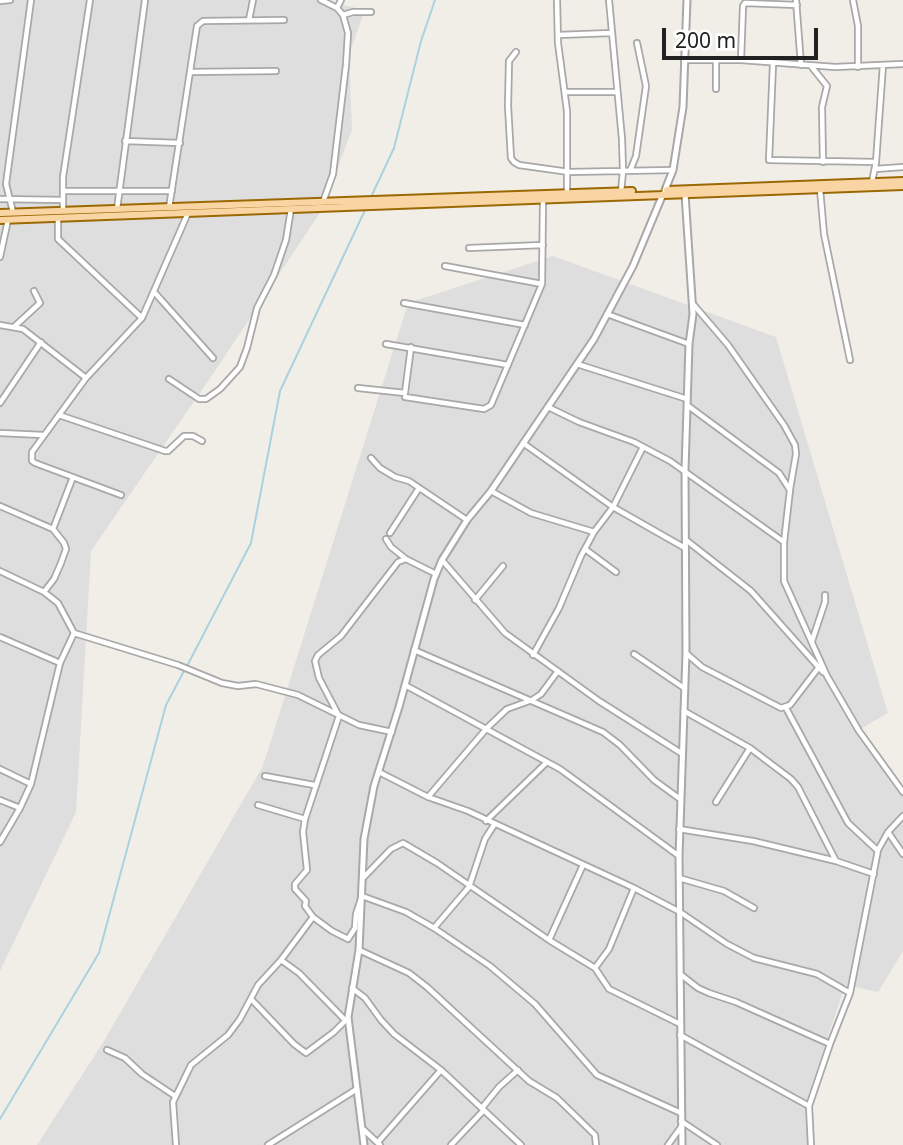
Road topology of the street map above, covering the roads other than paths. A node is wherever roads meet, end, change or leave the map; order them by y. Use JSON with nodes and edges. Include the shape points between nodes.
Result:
{"nodes":[{"id":1,"x":10,"y":0,"type":"edge"},
{"id":2,"x":31,"y":0,"type":"edge"},
{"id":3,"x":90,"y":0,"type":"edge"},
{"id":4,"x":145,"y":0,"type":"edge"},
{"id":5,"x":253,"y":0,"type":"edge"},
{"id":6,"x":321,"y":0,"type":"edge"},
{"id":7,"x":341,"y":0,"type":"edge"},
{"id":8,"x":557,"y":0,"type":"edge"},
{"id":9,"x":609,"y":0,"type":"edge"},
{"id":10,"x":687,"y":0,"type":"edge"},
{"id":11,"x":853,"y":0,"type":"edge"},
{"id":12,"x":0,"y":1,"type":"edge"},
{"id":13,"x":796,"y":2,"type":"edge"},
{"id":14,"x":337,"y":8,"type":"junction"},
{"id":15,"x":371,"y":12,"type":"dead end"},
{"id":16,"x":343,"y":15,"type":"junction"},
{"id":17,"x":249,"y":20,"type":"junction"},
{"id":18,"x":284,"y":20,"type":"dead end"},
{"id":19,"x":611,"y":33,"type":"junction"},
{"id":20,"x":558,"y":35,"type":"junction"},
{"id":21,"x":636,"y":43,"type":"dead end"},
{"id":22,"x":516,"y":52,"type":"dead end"},
{"id":23,"x":684,"y":60,"type":"junction"},
{"id":24,"x":716,"y":60,"type":"junction"},
{"id":25,"x":741,"y":60,"type":"junction"},
{"id":26,"x":773,"y":64,"type":"junction"},
{"id":27,"x":903,"y":64,"type":"edge"},
{"id":28,"x":801,"y":65,"type":"junction"},
{"id":29,"x":883,"y":65,"type":"junction"},
{"id":30,"x":811,"y":66,"type":"junction"},
{"id":31,"x":858,"y":67,"type":"junction"},
{"id":32,"x":276,"y":71,"type":"dead end"},
{"id":33,"x":190,"y":72,"type":"junction"},
{"id":34,"x":716,"y":89,"type":"dead end"},
{"id":35,"x":565,"y":92,"type":"junction"},
{"id":36,"x":616,"y":92,"type":"junction"},
{"id":37,"x":125,"y":141,"type":"junction"},
{"id":38,"x":180,"y":144,"type":"junction"},
{"id":39,"x":823,"y":162,"type":"junction"},
{"id":40,"x":876,"y":162,"type":"junction"},
{"id":41,"x":903,"y":167,"type":"edge"},
{"id":42,"x":875,"y":169,"type":"junction"},
{"id":43,"x":673,"y":170,"type":"junction"},
{"id":44,"x":626,"y":171,"type":"junction"},
{"id":45,"x":569,"y":172,"type":"junction"},
{"id":46,"x":872,"y":182,"type":"junction"},
{"id":47,"x":903,"y":183,"type":"edge"},
{"id":48,"x":773,"y":188,"type":"junction"},
{"id":49,"x":820,"y":189,"type":"junction"},
{"id":50,"x":63,"y":191,"type":"junction"},
{"id":51,"x":172,"y":191,"type":"junction"},
{"id":52,"x":119,"y":192,"type":"junction"},
{"id":53,"x":621,"y":192,"type":"junction"},
{"id":54,"x":664,"y":192,"type":"junction"},
{"id":55,"x":567,"y":193,"type":"junction"},
{"id":56,"x":685,"y":194,"type":"junction"},
{"id":57,"x":8,"y":198,"type":"junction"},
{"id":58,"x":0,"y":199,"type":"edge"},
{"id":59,"x":543,"y":199,"type":"junction"},
{"id":60,"x":63,"y":200,"type":"junction"},
{"id":61,"x":323,"y":202,"type":"junction"},
{"id":62,"x":169,"y":208,"type":"junction"},
{"id":63,"x":291,"y":209,"type":"junction"},
{"id":64,"x":117,"y":210,"type":"junction"},
{"id":65,"x":13,"y":212,"type":"junction"},
{"id":66,"x":188,"y":212,"type":"junction"},
{"id":67,"x":0,"y":213,"type":"edge"},
{"id":68,"x":61,"y":215,"type":"junction"},
{"id":69,"x":0,"y":220,"type":"edge"},
{"id":70,"x":8,"y":220,"type":"junction"},
{"id":71,"x":543,"y":245,"type":"junction"},
{"id":72,"x":470,"y":248,"type":"dead end"},
{"id":73,"x":0,"y":257,"type":"edge"},
{"id":74,"x":445,"y":267,"type":"dead end"},
{"id":75,"x":542,"y":284,"type":"junction"},
{"id":76,"x":34,"y":291,"type":"dead end"},
{"id":77,"x":155,"y":293,"type":"junction"},
{"id":78,"x":692,"y":302,"type":"junction"},
{"id":79,"x":404,"y":303,"type":"dead end"},
{"id":80,"x":607,"y":314,"type":"junction"},
{"id":81,"x":142,"y":318,"type":"junction"},
{"id":82,"x":0,"y":325,"type":"edge"},
{"id":83,"x":525,"y":325,"type":"junction"},
{"id":84,"x":15,"y":326,"type":"junction"},
{"id":85,"x":41,"y":342,"type":"junction"},
{"id":86,"x":386,"y":344,"type":"dead end"},
{"id":87,"x":689,"y":344,"type":"junction"},
{"id":88,"x":411,"y":347,"type":"junction"},
{"id":89,"x":213,"y":358,"type":"dead end"},
{"id":90,"x":850,"y":360,"type":"dead end"},
{"id":91,"x":577,"y":364,"type":"junction"},
{"id":92,"x":508,"y":365,"type":"junction"},
{"id":93,"x":86,"y":378,"type":"junction"},
{"id":94,"x":169,"y":379,"type":"dead end"},
{"id":95,"x":358,"y":388,"type":"dead end"},
{"id":96,"x":405,"y":397,"type":"dead end"},
{"id":97,"x":0,"y":402,"type":"edge"},
{"id":98,"x":687,"y":402,"type":"junction"},
{"id":99,"x":548,"y":407,"type":"junction"},
{"id":100,"x":59,"y":415,"type":"junction"},
{"id":101,"x":0,"y":433,"type":"edge"},
{"id":102,"x":44,"y":435,"type":"junction"},
{"id":103,"x":202,"y":441,"type":"dead end"},
{"id":104,"x":523,"y":443,"type":"junction"},
{"id":105,"x":643,"y":447,"type":"junction"},
{"id":106,"x":370,"y":458,"type":"dead end"},
{"id":107,"x":685,"y":471,"type":"junction"},
{"id":108,"x":73,"y":477,"type":"junction"},
{"id":109,"x":419,"y":488,"type":"junction"},
{"id":110,"x":790,"y":490,"type":"junction"},
{"id":111,"x":491,"y":491,"type":"junction"},
{"id":112,"x":121,"y":495,"type":"dead end"},
{"id":113,"x":0,"y":506,"type":"edge"},
{"id":114,"x":613,"y":507,"type":"junction"},
{"id":115,"x":467,"y":520,"type":"junction"},
{"id":116,"x":53,"y":529,"type":"junction"},
{"id":117,"x":594,"y":532,"type":"junction"},
{"id":118,"x":390,"y":533,"type":"dead end"},
{"id":119,"x":386,"y":539,"type":"dead end"},
{"id":120,"x":686,"y":540,"type":"junction"},
{"id":121,"x":784,"y":542,"type":"junction"},
{"id":122,"x":685,"y":548,"type":"junction"},
{"id":123,"x":584,"y":549,"type":"junction"},
{"id":124,"x":406,"y":559,"type":"junction"},
{"id":125,"x":442,"y":560,"type":"junction"},
{"id":126,"x":503,"y":566,"type":"dead end"},
{"id":127,"x":0,"y":571,"type":"edge"},
{"id":128,"x":617,"y":572,"type":"dead end"},
{"id":129,"x":436,"y":575,"type":"junction"},
{"id":130,"x":44,"y":592,"type":"junction"},
{"id":131,"x":825,"y":595,"type":"dead end"},
{"id":132,"x":475,"y":600,"type":"junction"},
{"id":133,"x":559,"y":608,"type":"junction"},
{"id":134,"x":567,"y":612,"type":"dead end"},
{"id":135,"x":74,"y":633,"type":"junction"},
{"id":136,"x":0,"y":637,"type":"edge"},
{"id":137,"x":811,"y":641,"type":"junction"},
{"id":138,"x":414,"y":650,"type":"junction"},
{"id":139,"x":686,"y":653,"type":"junction"},
{"id":140,"x":634,"y":654,"type":"dead end"},
{"id":141,"x":533,"y":655,"type":"junction"},
{"id":142,"x":60,"y":663,"type":"junction"},
{"id":143,"x":819,"y":667,"type":"junction"},
{"id":144,"x":558,"y":671,"type":"junction"},
{"id":145,"x":827,"y":676,"type":"junction"},
{"id":146,"x":405,"y":685,"type":"junction"},
{"id":147,"x":684,"y":688,"type":"junction"},
{"id":148,"x":532,"y":700,"type":"junction"},
{"id":149,"x":786,"y":708,"type":"junction"},
{"id":150,"x":684,"y":711,"type":"junction"},
{"id":151,"x":339,"y":716,"type":"junction"},
{"id":152,"x":487,"y":728,"type":"junction"},
{"id":153,"x":392,"y":732,"type":"junction"},
{"id":154,"x":750,"y":748,"type":"junction"},
{"id":155,"x":681,"y":753,"type":"junction"},
{"id":156,"x":546,"y":763,"type":"junction"},
{"id":157,"x":0,"y":769,"type":"edge"},
{"id":158,"x":379,"y":772,"type":"junction"},
{"id":159,"x":265,"y":776,"type":"dead end"},
{"id":160,"x":31,"y":784,"type":"junction"},
{"id":161,"x":314,"y":785,"type":"junction"},
{"id":162,"x":903,"y":792,"type":"edge"},
{"id":163,"x":428,"y":797,"type":"junction"},
{"id":164,"x":680,"y":799,"type":"junction"},
{"id":165,"x":0,"y":800,"type":"edge"},
{"id":166,"x":716,"y":802,"type":"dead end"},
{"id":167,"x":258,"y":805,"type":"dead end"},
{"id":168,"x":20,"y":808,"type":"junction"},
{"id":169,"x":903,"y":816,"type":"edge"},
{"id":170,"x":304,"y":819,"type":"junction"},
{"id":171,"x":486,"y":821,"type":"junction"},
{"id":172,"x":494,"y":825,"type":"junction"},
{"id":173,"x":679,"y":829,"type":"junction"},
{"id":174,"x":888,"y":832,"type":"junction"},
{"id":175,"x":0,"y":842,"type":"edge"},
{"id":176,"x":878,"y":850,"type":"junction"},
{"id":177,"x":903,"y":853,"type":"edge"},
{"id":178,"x":679,"y":856,"type":"junction"},
{"id":179,"x":836,"y":861,"type":"junction"},
{"id":180,"x":583,"y":865,"type":"junction"},
{"id":181,"x":874,"y":874,"type":"junction"},
{"id":182,"x":678,"y":877,"type":"junction"},
{"id":183,"x":362,"y":879,"type":"junction"},
{"id":184,"x":469,"y":887,"type":"junction"},
{"id":185,"x":634,"y":888,"type":"junction"},
{"id":186,"x":362,"y":896,"type":"junction"},
{"id":187,"x":754,"y":908,"type":"dead end"},
{"id":188,"x":680,"y":912,"type":"junction"},
{"id":189,"x":313,"y":917,"type":"junction"},
{"id":190,"x":434,"y":928,"type":"junction"},
{"id":191,"x":549,"y":940,"type":"junction"},
{"id":192,"x":359,"y":950,"type":"junction"},
{"id":193,"x":281,"y":960,"type":"junction"},
{"id":194,"x":595,"y":968,"type":"junction"},
{"id":195,"x":680,"y":974,"type":"junction"},
{"id":196,"x":352,"y":988,"type":"junction"},
{"id":197,"x":850,"y":993,"type":"junction"},
{"id":198,"x":251,"y":999,"type":"junction"},
{"id":199,"x":347,"y":1019,"type":"junction"},
{"id":200,"x":680,"y":1024,"type":"junction"},
{"id":201,"x":680,"y":1035,"type":"junction"},
{"id":202,"x":830,"y":1044,"type":"junction"},
{"id":203,"x":107,"y":1050,"type":"dead end"},
{"id":204,"x":441,"y":1070,"type":"junction"},
{"id":205,"x":518,"y":1070,"type":"junction"},
{"id":206,"x":357,"y":1089,"type":"junction"},
{"id":207,"x":175,"y":1096,"type":"junction"},
{"id":208,"x":809,"y":1106,"type":"junction"},
{"id":209,"x":483,"y":1109,"type":"junction"},
{"id":210,"x":681,"y":1113,"type":"junction"},
{"id":211,"x":681,"y":1124,"type":"junction"},
{"id":212,"x":364,"y":1130,"type":"junction"},
{"id":213,"x":379,"y":1143,"type":"edge"},
{"id":214,"x":176,"y":1145,"type":"edge"},
{"id":215,"x":268,"y":1145,"type":"edge"},
{"id":216,"x":364,"y":1145,"type":"edge"},
{"id":217,"x":451,"y":1145,"type":"edge"},
{"id":218,"x":521,"y":1145,"type":"edge"},
{"id":219,"x":596,"y":1145,"type":"edge"},
{"id":220,"x":668,"y":1145,"type":"edge"},
{"id":221,"x":682,"y":1145,"type":"edge"},
{"id":222,"x":717,"y":1145,"type":"edge"},
{"id":223,"x":811,"y":1145,"type":"edge"}],
"edges":[{"from":1,"to":12,"type":"street"},
{"from":2,"to":57,"type":"street","via":[[6,184]]},
{"from":3,"to":50,"type":"street"},
{"from":4,"to":37,"type":"street"},
{"from":5,"to":17,"type":"street"},
{"from":6,"to":14,"type":"street"},
{"from":7,"to":14,"type":"street"},
{"from":8,"to":20,"type":"street"},
{"from":9,"to":19,"type":"street"},
{"from":10,"to":23,"type":"street"},
{"from":11,"to":31,"type":"street"},
{"from":13,"to":25,"type":"street","via":[[745,3]]},
{"from":13,"to":28,"type":"street"},
{"from":14,"to":16,"type":"street"},
{"from":15,"to":16,"type":"street"},
{"from":16,"to":61,"type":"street","via":[[348,33],[334,174]]},
{"from":17,"to":18,"type":"street"},
{"from":17,"to":33,"type":"street","via":[[199,23]]},
{"from":19,"to":20,"type":"street"},
{"from":19,"to":36,"type":"street"},
{"from":20,"to":35,"type":"street"},
{"from":21,"to":44,"type":"street","via":[[646,86],[636,156]]},
{"from":22,"to":45,"type":"street","via":[[509,61],[511,158],[519,165]]},
{"from":23,"to":24,"type":"street"},
{"from":23,"to":43,"type":"street","via":[[683,107]]},
{"from":24,"to":25,"type":"street"},
{"from":24,"to":34,"type":"street"},
{"from":25,"to":26,"type":"street"},
{"from":26,"to":28,"type":"street"},
{"from":26,"to":39,"type":"street","via":[[769,160]]},
{"from":27,"to":29,"type":"street"},
{"from":28,"to":30,"type":"street"},
{"from":29,"to":31,"type":"street"},
{"from":29,"to":40,"type":"street"},
{"from":30,"to":31,"type":"street"},
{"from":30,"to":39,"type":"street","via":[[827,86],[822,107]]},
{"from":32,"to":33,"type":"street"},
{"from":33,"to":38,"type":"street"},
{"from":35,"to":36,"type":"street"},
{"from":35,"to":45,"type":"street"},
{"from":36,"to":44,"type":"street"},
{"from":37,"to":38,"type":"street"},
{"from":37,"to":52,"type":"street"},
{"from":38,"to":51,"type":"street"},
{"from":39,"to":40,"type":"street"},
{"from":40,"to":42,"type":"street"},
{"from":41,"to":42,"type":"street"},
{"from":42,"to":46,"type":"street"},
{"from":43,"to":44,"type":"street"},
{"from":43,"to":54,"type":"street"},
{"from":44,"to":45,"type":"street"},
{"from":44,"to":53,"type":"street"},
{"from":45,"to":55,"type":"street"},
{"from":46,"to":47,"type":"main road"},
{"from":46,"to":48,"type":"main road"},
{"from":47,"to":49,"type":"main road"},
{"from":48,"to":49,"type":"main road"},
{"from":48,"to":54,"type":"main road"},
{"from":48,"to":56,"type":"main road"},
{"from":49,"to":90,"type":"street","via":[[824,234]]},
{"from":50,"to":52,"type":"street"},
{"from":50,"to":60,"type":"street"},
{"from":51,"to":52,"type":"street"},
{"from":51,"to":62,"type":"street"},
{"from":52,"to":64,"type":"street"},
{"from":53,"to":54,"type":"main road"},
{"from":53,"to":55,"type":"main road"},
{"from":54,"to":56,"type":"main road"},
{"from":54,"to":59,"type":"main road"},
{"from":54,"to":80,"type":"street"},
{"from":55,"to":61,"type":"main road"},
{"from":56,"to":78,"type":"street"},
{"from":57,"to":58,"type":"street"},
{"from":57,"to":60,"type":"street"},
{"from":57,"to":65,"type":"street"},
{"from":59,"to":63,"type":"main road"},
{"from":59,"to":71,"type":"street"},
{"from":60,"to":68,"type":"street"},
{"from":61,"to":62,"type":"main road"},
{"from":62,"to":64,"type":"main road"},
{"from":63,"to":66,"type":"main road"},
{"from":63,"to":94,"type":"street","via":[[286,240],[257,308],[240,367],[206,399]]},
{"from":64,"to":68,"type":"main road"},
{"from":65,"to":67,"type":"main road"},
{"from":65,"to":68,"type":"main road"},
{"from":66,"to":68,"type":"main road"},
{"from":66,"to":77,"type":"street"},
{"from":68,"to":70,"type":"main road"},
{"from":68,"to":81,"type":"street","via":[[58,239]]},
{"from":69,"to":70,"type":"main road"},
{"from":70,"to":73,"type":"street"},
{"from":71,"to":72,"type":"street"},
{"from":71,"to":75,"type":"street"},
{"from":74,"to":75,"type":"street"},
{"from":75,"to":83,"type":"street"},
{"from":76,"to":84,"type":"street","via":[[40,303]]},
{"from":77,"to":81,"type":"street"},
{"from":77,"to":89,"type":"street"},
{"from":78,"to":87,"type":"street"},
{"from":78,"to":110,"type":"street","via":[[728,345],[795,445]]},
{"from":79,"to":83,"type":"street"},
{"from":80,"to":87,"type":"street"},
{"from":80,"to":91,"type":"street"},
{"from":81,"to":93,"type":"street"},
{"from":82,"to":84,"type":"street"},
{"from":83,"to":92,"type":"street"},
{"from":84,"to":85,"type":"street"},
{"from":85,"to":93,"type":"street"},
{"from":85,"to":97,"type":"street"},
{"from":86,"to":88,"type":"street"},
{"from":87,"to":98,"type":"street"},
{"from":88,"to":92,"type":"street"},
{"from":88,"to":95,"type":"street","via":[[405,393]]},
{"from":91,"to":98,"type":"street"},
{"from":91,"to":99,"type":"street"},
{"from":92,"to":96,"type":"street","via":[[488,408]]},
{"from":93,"to":100,"type":"street"},
{"from":98,"to":107,"type":"street"},
{"from":98,"to":110,"type":"street","via":[[779,473]]},
{"from":99,"to":104,"type":"street"},
{"from":99,"to":105,"type":"street"},
{"from":100,"to":102,"type":"street"},
{"from":100,"to":103,"type":"street","via":[[164,451],[187,435]]},
{"from":101,"to":102,"type":"street"},
{"from":102,"to":108,"type":"street","via":[[32,452],[32,461]]},
{"from":104,"to":111,"type":"street"},
{"from":104,"to":114,"type":"street"},
{"from":105,"to":107,"type":"street"},
{"from":105,"to":114,"type":"street"},
{"from":106,"to":109,"type":"street"},
{"from":107,"to":120,"type":"street"},
{"from":107,"to":121,"type":"street"},
{"from":108,"to":112,"type":"street"},
{"from":108,"to":116,"type":"street"},
{"from":109,"to":115,"type":"street"},
{"from":109,"to":118,"type":"street"},
{"from":110,"to":121,"type":"street"},
{"from":111,"to":115,"type":"street"},
{"from":111,"to":117,"type":"street","via":[[531,513]]},
{"from":113,"to":116,"type":"street"},
{"from":114,"to":117,"type":"street"},
{"from":114,"to":122,"type":"street"},
{"from":115,"to":125,"type":"street"},
{"from":116,"to":130,"type":"street","via":[[66,549]]},
{"from":117,"to":123,"type":"street"},
{"from":119,"to":124,"type":"street"},
{"from":120,"to":122,"type":"street"},
{"from":120,"to":143,"type":"street","via":[[751,591]]},
{"from":121,"to":137,"type":"street","via":[[785,581]]},
{"from":122,"to":139,"type":"street"},
{"from":123,"to":128,"type":"street"},
{"from":123,"to":133,"type":"street"},
{"from":124,"to":129,"type":"street"},
{"from":124,"to":151,"type":"street","via":[[398,562],[341,636],[315,661],[318,678]]},
{"from":125,"to":129,"type":"street"},
{"from":125,"to":132,"type":"street"},
{"from":126,"to":132,"type":"street"},
{"from":127,"to":130,"type":"street"},
{"from":129,"to":138,"type":"street"},
{"from":130,"to":135,"type":"street","via":[[58,603]]},
{"from":131,"to":137,"type":"street"},
{"from":132,"to":141,"type":"street","via":[[505,634]]},
{"from":133,"to":134,"type":"street"},
{"from":133,"to":141,"type":"street"},
{"from":135,"to":142,"type":"street"},
{"from":135,"to":151,"type":"street","via":[[222,683],[256,684],[298,695]]},
{"from":136,"to":142,"type":"street"},
{"from":137,"to":145,"type":"street"},
{"from":138,"to":146,"type":"street"},
{"from":138,"to":148,"type":"street"},
{"from":139,"to":147,"type":"street"},
{"from":139,"to":149,"type":"street","via":[[698,664]]},
{"from":140,"to":147,"type":"street"},
{"from":141,"to":144,"type":"street"},
{"from":142,"to":160,"type":"street"},
{"from":143,"to":145,"type":"street"},
{"from":143,"to":149,"type":"street"},
{"from":144,"to":148,"type":"street"},
{"from":144,"to":155,"type":"street"},
{"from":145,"to":162,"type":"street"},
{"from":146,"to":152,"type":"street"},
{"from":146,"to":153,"type":"street"},
{"from":147,"to":150,"type":"street"},
{"from":148,"to":152,"type":"street","via":[[507,709]]},
{"from":148,"to":164,"type":"street","via":[[608,735]]},
{"from":149,"to":176,"type":"street","via":[[848,822]]},
{"from":150,"to":154,"type":"street"},
{"from":150,"to":155,"type":"street"},
{"from":151,"to":153,"type":"street"},
{"from":151,"to":161,"type":"street"},
{"from":152,"to":156,"type":"street"},
{"from":152,"to":163,"type":"street"},
{"from":153,"to":158,"type":"street"},
{"from":154,"to":166,"type":"street"},
{"from":154,"to":179,"type":"street","via":[[798,787]]},
{"from":155,"to":164,"type":"street"},
{"from":156,"to":171,"type":"street"},
{"from":156,"to":178,"type":"street"},
{"from":157,"to":160,"type":"street"},
{"from":158,"to":163,"type":"street"},
{"from":158,"to":183,"type":"street","via":[[364,839]]},
{"from":159,"to":161,"type":"street"},
{"from":160,"to":168,"type":"street"},
{"from":161,"to":170,"type":"street"},
{"from":163,"to":171,"type":"street"},
{"from":164,"to":173,"type":"street"},
{"from":165,"to":168,"type":"street"},
{"from":167,"to":170,"type":"street"},
{"from":168,"to":175,"type":"street"},
{"from":169,"to":174,"type":"street"},
{"from":170,"to":189,"type":"street","via":[[307,870],[294,886]]},
{"from":171,"to":172,"type":"street"},
{"from":172,"to":180,"type":"street"},
{"from":172,"to":184,"type":"street"},
{"from":173,"to":178,"type":"street"},
{"from":173,"to":179,"type":"street"},
{"from":174,"to":176,"type":"street"},
{"from":174,"to":177,"type":"street"},
{"from":176,"to":181,"type":"street"},
{"from":178,"to":182,"type":"street"},
{"from":179,"to":181,"type":"street"},
{"from":180,"to":185,"type":"street"},
{"from":180,"to":191,"type":"street"},
{"from":181,"to":197,"type":"street"},
{"from":182,"to":187,"type":"street","via":[[724,891]]},
{"from":182,"to":188,"type":"street"},
{"from":183,"to":184,"type":"street","via":[[403,843]]},
{"from":183,"to":186,"type":"street"},
{"from":184,"to":190,"type":"street"},
{"from":184,"to":191,"type":"street"},
{"from":185,"to":188,"type":"street"},
{"from":185,"to":194,"type":"street","via":[[609,948]]},
{"from":186,"to":189,"type":"street","via":[[348,939]]},
{"from":186,"to":190,"type":"street"},
{"from":186,"to":192,"type":"street"},
{"from":188,"to":195,"type":"street"},
{"from":188,"to":197,"type":"street","via":[[754,958],[817,974]]},
{"from":189,"to":193,"type":"street"},
{"from":190,"to":210,"type":"street","via":[[535,1004],[597,1075]]},
{"from":191,"to":194,"type":"street"},
{"from":192,"to":196,"type":"street"},
{"from":192,"to":205,"type":"street","via":[[427,987]]},
{"from":193,"to":198,"type":"street"},
{"from":193,"to":199,"type":"street"},
{"from":194,"to":200,"type":"street","via":[[609,989]]},
{"from":195,"to":200,"type":"street"},
{"from":195,"to":202,"type":"street","via":[[698,988]]},
{"from":196,"to":199,"type":"street"},
{"from":196,"to":204,"type":"street","via":[[394,1034]]},
{"from":197,"to":202,"type":"street"},
{"from":198,"to":199,"type":"street","via":[[306,1053]]},
{"from":198,"to":207,"type":"street","via":[[228,1035],[191,1065]]},
{"from":199,"to":206,"type":"street"},
{"from":200,"to":201,"type":"street"},
{"from":201,"to":208,"type":"street"},
{"from":201,"to":210,"type":"street"},
{"from":202,"to":208,"type":"street"},
{"from":203,"to":207,"type":"street"},
{"from":204,"to":209,"type":"street"},
{"from":204,"to":213,"type":"street"},
{"from":205,"to":209,"type":"street"},
{"from":205,"to":219,"type":"street","via":[[583,1122],[595,1135]]},
{"from":206,"to":212,"type":"street"},
{"from":206,"to":215,"type":"street"},
{"from":207,"to":214,"type":"street"},
{"from":208,"to":223,"type":"street"},
{"from":209,"to":217,"type":"street"},
{"from":209,"to":218,"type":"street"},
{"from":210,"to":211,"type":"street"},
{"from":211,"to":220,"type":"street"},
{"from":211,"to":221,"type":"street"},
{"from":211,"to":222,"type":"street"},
{"from":212,"to":213,"type":"street"},
{"from":212,"to":216,"type":"street"}]}
